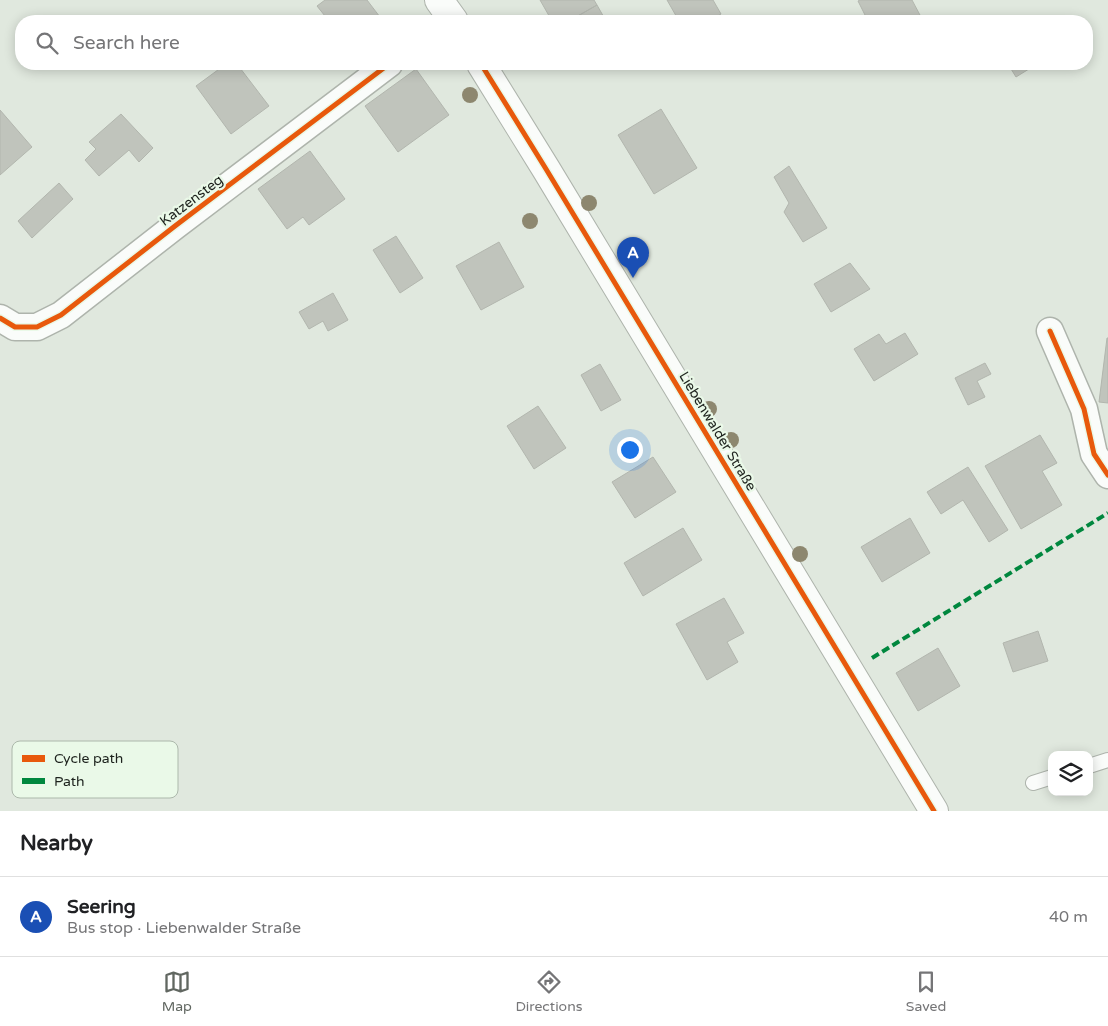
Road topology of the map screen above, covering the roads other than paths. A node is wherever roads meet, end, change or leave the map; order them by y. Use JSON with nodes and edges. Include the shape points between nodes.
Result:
{"nodes":[{"id":1,"x":381,"y":70,"type":"edge"},
{"id":2,"x":485,"y":70,"type":"edge"},
{"id":3,"x":0,"y":318,"type":"edge"},
{"id":4,"x":1050,"y":331,"type":"dead end"},
{"id":5,"x":1108,"y":475,"type":"edge"},
{"id":6,"x":1108,"y":760,"type":"edge"},
{"id":7,"x":1093,"y":765,"type":"edge"},
{"id":8,"x":1048,"y":778,"type":"edge"},
{"id":9,"x":1034,"y":783,"type":"dead end"},
{"id":10,"x":934,"y":811,"type":"edge"}],
"edges":[{"from":1,"to":3,"type":"street","name":"Katzensteg","via":[[61,315],[37,327],[15,327]]},
{"from":2,"to":10,"type":"main road","name":"Liebenwalder Straße"},
{"from":4,"to":5,"type":"street","via":[[1084,409],[1094,454]]},
{"from":6,"to":7,"type":"lane"},
{"from":8,"to":9,"type":"lane"}]}
